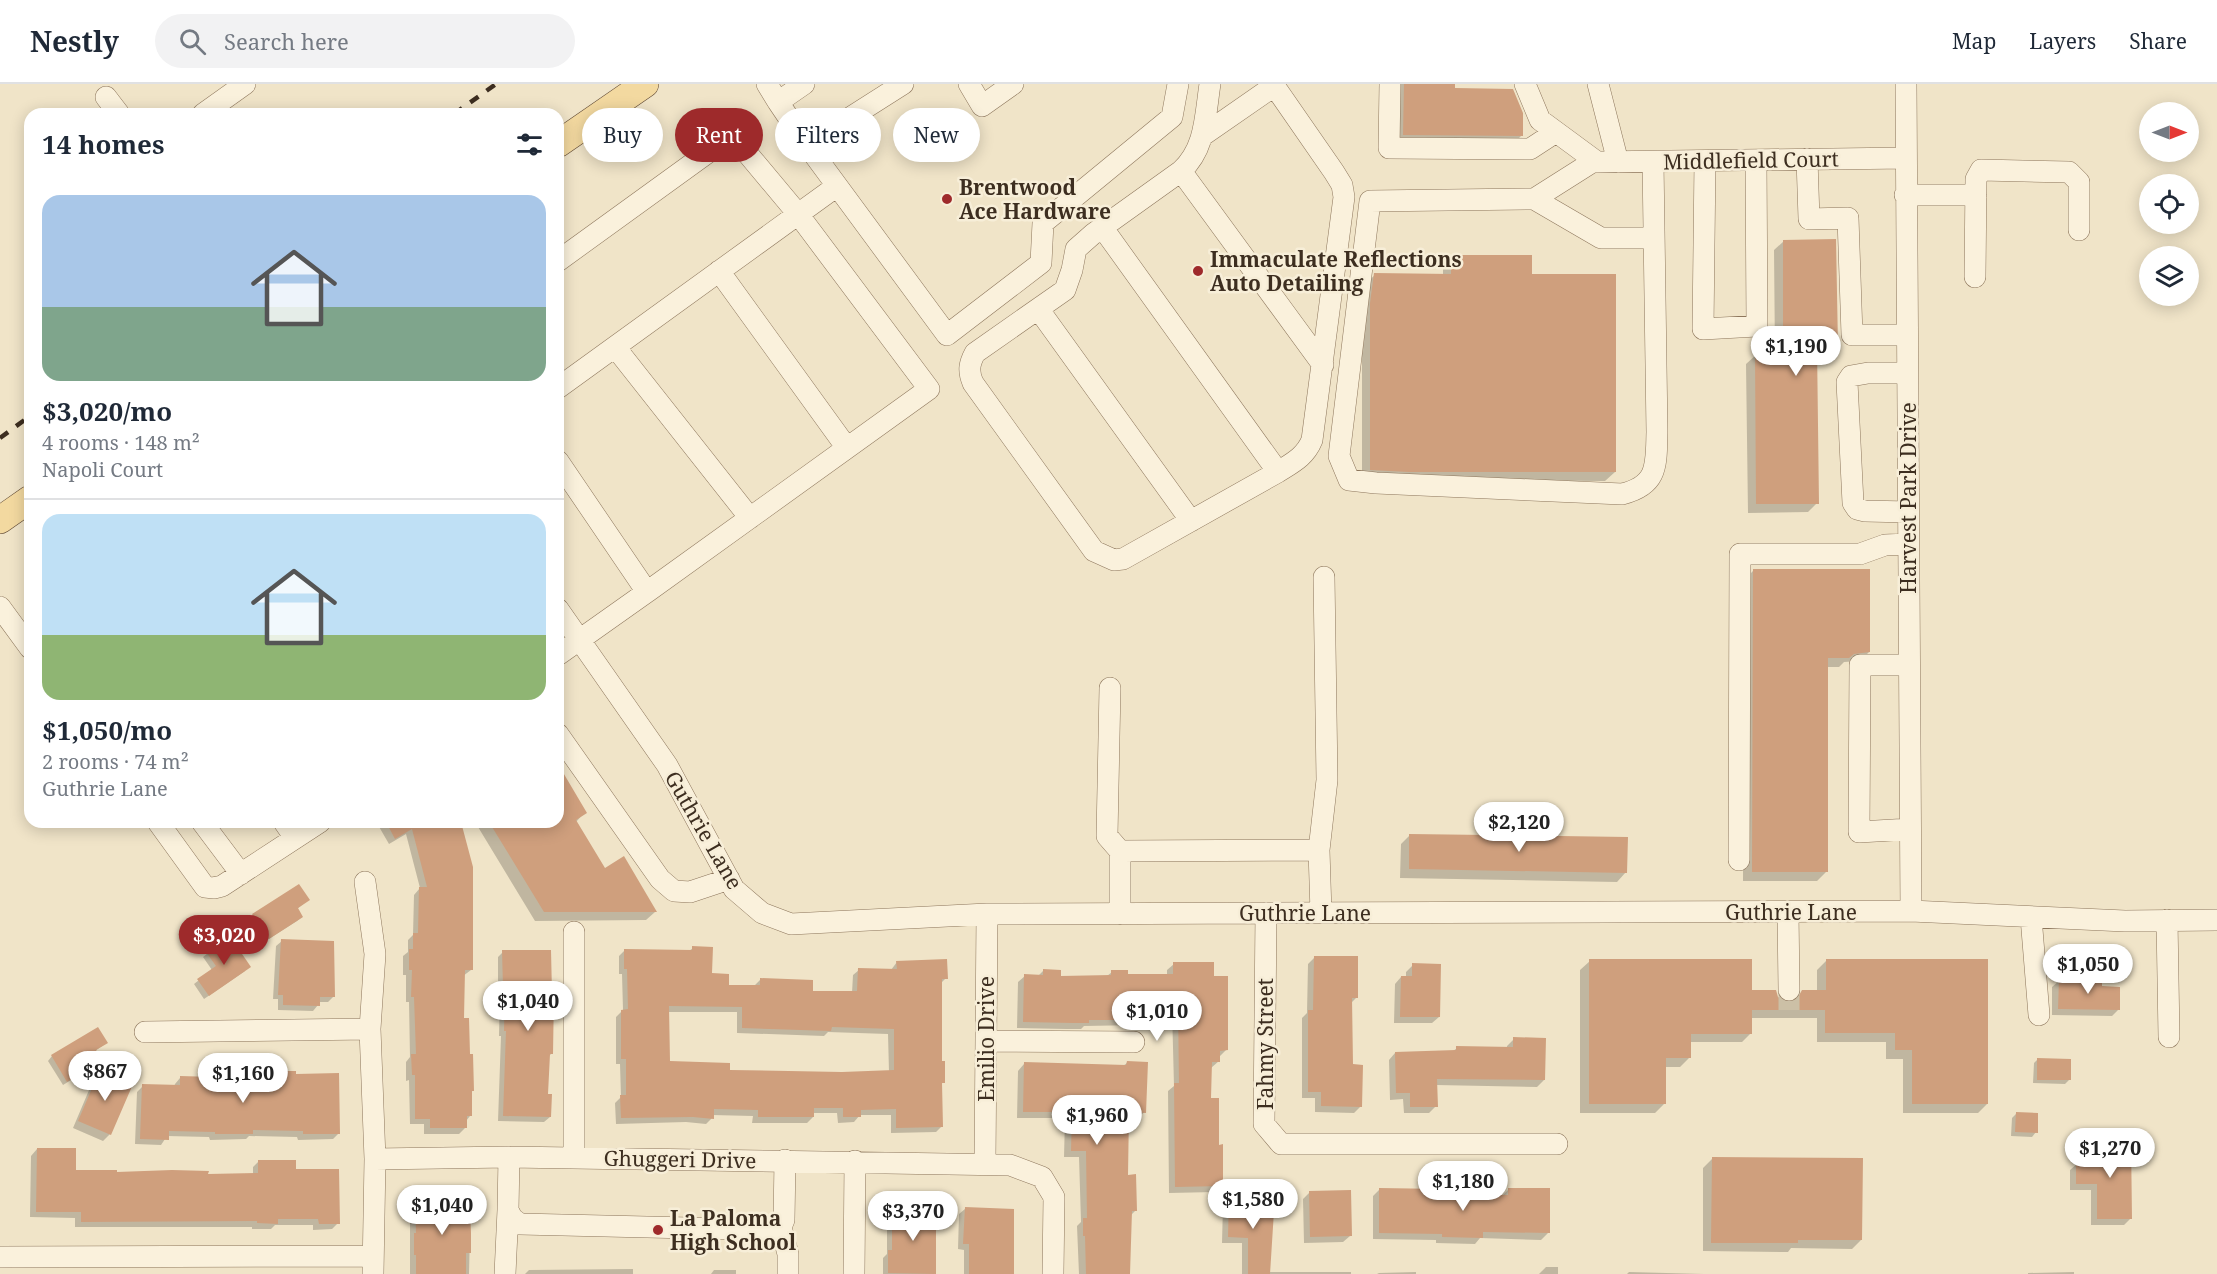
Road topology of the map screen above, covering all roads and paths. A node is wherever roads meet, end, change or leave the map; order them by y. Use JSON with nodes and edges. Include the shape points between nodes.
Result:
{"nodes":[{"id":1,"x":245,"y":84,"type":"edge"},
{"id":2,"x":645,"y":84,"type":"edge"},
{"id":3,"x":767,"y":84,"type":"edge"},
{"id":4,"x":804,"y":84,"type":"edge"},
{"id":5,"x":903,"y":84,"type":"edge"},
{"id":6,"x":969,"y":84,"type":"edge"},
{"id":7,"x":1013,"y":84,"type":"edge"},
{"id":8,"x":1178,"y":84,"type":"edge"},
{"id":9,"x":1210,"y":84,"type":"edge"},
{"id":10,"x":1390,"y":84,"type":"edge"},
{"id":11,"x":1525,"y":84,"type":"edge"},
{"id":12,"x":1598,"y":84,"type":"edge"},
{"id":13,"x":1906,"y":84,"type":"edge"},
{"id":14,"x":1274,"y":85,"type":"edge"},
{"id":15,"x":106,"y":97,"type":"dead end"},
{"id":16,"x":778,"y":102,"type":"junction"},
{"id":17,"x":114,"y":108,"type":"edge"},
{"id":18,"x":211,"y":108,"type":"edge"},
{"id":19,"x":782,"y":108,"type":"edge"},
{"id":20,"x":865,"y":108,"type":"edge"},
{"id":21,"x":1556,"y":132,"type":"junction"},
{"id":22,"x":1202,"y":136,"type":"junction"},
{"id":23,"x":564,"y":140,"type":"edge"},
{"id":24,"x":1905,"y":158,"type":"junction"},
{"id":25,"x":1807,"y":159,"type":"junction"},
{"id":26,"x":1756,"y":160,"type":"junction"},
{"id":27,"x":1705,"y":161,"type":"junction"},
{"id":28,"x":819,"y":162,"type":"edge"},
{"id":29,"x":1595,"y":162,"type":"junction"},
{"id":30,"x":1618,"y":162,"type":"junction"},
{"id":31,"x":1653,"y":162,"type":"junction"},
{"id":32,"x":1181,"y":171,"type":"junction"},
{"id":33,"x":837,"y":186,"type":"junction"},
{"id":34,"x":1905,"y":195,"type":"junction"},
{"id":35,"x":1976,"y":195,"type":"junction"},
{"id":36,"x":1534,"y":199,"type":"junction"},
{"id":37,"x":798,"y":214,"type":"junction"},
{"id":38,"x":1098,"y":230,"type":"junction"},
{"id":39,"x":2079,"y":230,"type":"dead end"},
{"id":40,"x":1654,"y":238,"type":"junction"},
{"id":41,"x":564,"y":257,"type":"edge"},
{"id":42,"x":719,"y":271,"type":"junction"},
{"id":43,"x":1975,"y":277,"type":"dead end"},
{"id":44,"x":1039,"y":310,"type":"junction"},
{"id":45,"x":1906,"y":335,"type":"junction"},
{"id":46,"x":615,"y":347,"type":"junction"},
{"id":47,"x":1323,"y":365,"type":"junction"},
{"id":48,"x":1907,"y":373,"type":"junction"},
{"id":49,"x":564,"y":384,"type":"edge"},
{"id":50,"x":847,"y":448,"type":"junction"},
{"id":51,"x":564,"y":470,"type":"edge"},
{"id":52,"x":1272,"y":476,"type":"junction"},
{"id":53,"x":24,"y":504,"type":"edge"},
{"id":54,"x":1908,"y":512,"type":"junction"},
{"id":55,"x":750,"y":518,"type":"junction"},
{"id":56,"x":0,"y":520,"type":"edge"},
{"id":57,"x":1191,"y":521,"type":"junction"},
{"id":58,"x":1908,"y":544,"type":"junction"},
{"id":59,"x":1324,"y":577,"type":"dead end"},
{"id":60,"x":647,"y":592,"type":"junction"},
{"id":61,"x":0,"y":607,"type":"edge"},
{"id":62,"x":564,"y":618,"type":"edge"},
{"id":63,"x":579,"y":639,"type":"junction"},
{"id":64,"x":24,"y":640,"type":"edge"},
{"id":65,"x":564,"y":650,"type":"edge"},
{"id":66,"x":1909,"y":664,"type":"junction"},
{"id":67,"x":1110,"y":688,"type":"dead end"},
{"id":68,"x":564,"y":743,"type":"edge"},
{"id":69,"x":162,"y":828,"type":"edge"},
{"id":70,"x":206,"y":828,"type":"edge"},
{"id":71,"x":1910,"y":829,"type":"junction"},
{"id":72,"x":290,"y":830,"type":"edge"},
{"id":73,"x":1319,"y":850,"type":"junction"},
{"id":74,"x":1120,"y":851,"type":"junction"},
{"id":75,"x":1739,"y":860,"type":"dead end"},
{"id":76,"x":241,"y":874,"type":"junction"},
{"id":77,"x":729,"y":879,"type":"junction"},
{"id":78,"x":365,"y":882,"type":"dead end"},
{"id":79,"x":1911,"y":911,"type":"junction"},
{"id":80,"x":1788,"y":912,"type":"junction"},
{"id":81,"x":1266,"y":913,"type":"junction"},
{"id":82,"x":1321,"y":913,"type":"junction"},
{"id":83,"x":987,"y":914,"type":"junction"},
{"id":84,"x":1120,"y":914,"type":"junction"},
{"id":85,"x":2031,"y":917,"type":"junction"},
{"id":86,"x":2167,"y":920,"type":"junction"},
{"id":87,"x":2217,"y":920,"type":"edge"},
{"id":88,"x":574,"y":932,"type":"dead end"},
{"id":89,"x":1789,"y":990,"type":"tunnel mouth"},
{"id":90,"x":2039,"y":1015,"type":"dead end"},
{"id":91,"x":370,"y":1029,"type":"junction"},
{"id":92,"x":145,"y":1032,"type":"dead end"},
{"id":93,"x":2169,"y":1037,"type":"dead end"},
{"id":94,"x":986,"y":1041,"type":"junction"},
{"id":95,"x":1134,"y":1042,"type":"dead end"},
{"id":96,"x":1557,"y":1144,"type":"dead end"},
{"id":97,"x":509,"y":1157,"type":"junction"},
{"id":98,"x":574,"y":1158,"type":"junction"},
{"id":99,"x":375,"y":1159,"type":"junction"},
{"id":100,"x":785,"y":1160,"type":"junction"},
{"id":101,"x":855,"y":1161,"type":"junction"},
{"id":102,"x":985,"y":1163,"type":"junction"},
{"id":103,"x":508,"y":1210,"type":"junction"},
{"id":104,"x":781,"y":1227,"type":"junction"},
{"id":105,"x":0,"y":1257,"type":"edge"},
{"id":106,"x":373,"y":1265,"type":"edge"},
{"id":107,"x":505,"y":1274,"type":"edge"},
{"id":108,"x":788,"y":1274,"type":"edge"},
{"id":109,"x":854,"y":1274,"type":"edge"},
{"id":110,"x":1053,"y":1274,"type":"edge"}],
"edges":[{"from":1,"to":18,"type":"street"},
{"from":2,"to":23,"type":"main road"},
{"from":3,"to":16,"type":"street"},
{"from":4,"to":16,"type":"street"},
{"from":5,"to":20,"type":"street"},
{"from":6,"to":7,"type":"street","via":[[982,106]]},
{"from":8,"to":33,"type":"street","via":[[1172,117],[1043,223],[1041,262],[946,336]]},
{"from":9,"to":22,"type":"street"},
{"from":10,"to":21,"type":"street","via":[[1389,148],[1530,149]]},
{"from":11,"to":21,"type":"street","via":[[1540,120]]},
{"from":12,"to":30,"type":"street"},
{"from":13,"to":24,"type":"street","name":"Harvest Park Drive"},
{"from":14,"to":22,"type":"street"},
{"from":14,"to":47,"type":"street","via":[[1342,185],[1344,197]]},
{"from":15,"to":17,"type":"street"},
{"from":16,"to":19,"type":"street"},
{"from":21,"to":29,"type":"street"},
{"from":22,"to":32,"type":"street","via":[[1192,161]]},
{"from":24,"to":25,"type":"street","name":"Middlefield Court"},
{"from":24,"to":34,"type":"street","name":"Harvest Park Drive"},
{"from":25,"to":26,"type":"street","name":"Middlefield Court"},
{"from":25,"to":45,"type":"street","via":[[1809,219],[1848,218],[1852,336]]},
{"from":26,"to":27,"type":"street","name":"Middlefield Court"},
{"from":26,"to":27,"type":"street","via":[[1757,327],[1704,329]]},
{"from":27,"to":31,"type":"street","name":"Middlefield Court"},
{"from":28,"to":33,"type":"street"},
{"from":29,"to":30,"type":"street","name":"Middlefield Court"},
{"from":29,"to":36,"type":"street"},
{"from":30,"to":31,"type":"street","name":"Middlefield Court"},
{"from":31,"to":40,"type":"street"},
{"from":32,"to":38,"type":"street"},
{"from":32,"to":47,"type":"street"},
{"from":33,"to":37,"type":"street"},
{"from":34,"to":35,"type":"street"},
{"from":34,"to":45,"type":"street","name":"Harvest Park Drive"},
{"from":35,"to":39,"type":"street","via":[[1981,170],[2069,172],[2079,182]]},
{"from":35,"to":43,"type":"street"},
{"from":36,"to":40,"type":"street","via":[[1601,238]]},
{"from":36,"to":40,"type":"street","via":[[1370,201],[1339,456],[1349,480],[1622,494],[1637,490],[1656,467]]},
{"from":37,"to":41,"type":"street","via":[[732,135]]},
{"from":37,"to":42,"type":"street"},
{"from":37,"to":50,"type":"street","via":[[929,389]]},
{"from":38,"to":44,"type":"street","via":[[1076,249],[1065,290]]},
{"from":38,"to":52,"type":"street"},
{"from":42,"to":46,"type":"street"},
{"from":42,"to":50,"type":"street"},
{"from":44,"to":57,"type":"street"},
{"from":44,"to":57,"type":"street","via":[[975,353],[969,373],[1094,551],[1114,560],[1123,559]]},
{"from":45,"to":48,"type":"street","name":"Harvest Park Drive"},
{"from":46,"to":49,"type":"street"},
{"from":46,"to":55,"type":"street"},
{"from":47,"to":52,"type":"street","via":[[1307,451]]},
{"from":48,"to":54,"type":"street","name":"Harvest Park Drive"},
{"from":48,"to":54,"type":"street","via":[[1868,373],[1851,376],[1847,382],[1853,503],[1865,511]]},
{"from":50,"to":55,"type":"street"},
{"from":51,"to":60,"type":"street"},
{"from":52,"to":57,"type":"street"},
{"from":53,"to":56,"type":"main road"},
{"from":54,"to":58,"type":"street","name":"Harvest Park Drive"},
{"from":55,"to":60,"type":"street"},
{"from":58,"to":66,"type":"street","name":"Harvest Park Drive"},
{"from":58,"to":75,"type":"street","via":[[1886,545],[1860,554],[1740,554]]},
{"from":59,"to":73,"type":"street","via":[[1327,780]]},
{"from":60,"to":63,"type":"street"},
{"from":61,"to":64,"type":"street"},
{"from":62,"to":63,"type":"street","name":"Guthrie Lane"},
{"from":63,"to":65,"type":"street"},
{"from":63,"to":77,"type":"street","name":"Guthrie Lane","via":[[667,765]]},
{"from":66,"to":71,"type":"street","name":"Harvest Park Drive"},
{"from":66,"to":71,"type":"street","via":[[1860,664],[1859,832]]},
{"from":67,"to":74,"type":"street","via":[[1107,836]]},
{"from":68,"to":77,"type":"street","via":[[660,879],[674,891],[690,892]]},
{"from":69,"to":76,"type":"street","via":[[205,887],[222,886]]},
{"from":70,"to":76,"type":"street"},
{"from":71,"to":79,"type":"street","name":"Harvest Park Drive"},
{"from":72,"to":76,"type":"street"},
{"from":73,"to":74,"type":"street"},
{"from":73,"to":82,"type":"street"},
{"from":74,"to":84,"type":"street"},
{"from":77,"to":83,"type":"street","name":"Guthrie Lane","via":[[734,889],[762,913],[791,924]]},
{"from":78,"to":91,"type":"street","via":[[375,954]]},
{"from":79,"to":80,"type":"street","name":"Guthrie Lane"},
{"from":79,"to":85,"type":"street","name":"Guthrie Lane"},
{"from":80,"to":82,"type":"street","name":"Guthrie Lane"},
{"from":80,"to":89,"type":"street"},
{"from":81,"to":82,"type":"street","name":"Guthrie Lane"},
{"from":81,"to":84,"type":"street","name":"Guthrie Lane"},
{"from":81,"to":96,"type":"street","name":"Fahmy Street","via":[[1264,1124],[1281,1144]]},
{"from":83,"to":84,"type":"street","name":"Guthrie Lane"},
{"from":83,"to":94,"type":"street","name":"Emilio Drive"},
{"from":85,"to":86,"type":"street","name":"Guthrie Lane"},
{"from":85,"to":90,"type":"street"},
{"from":86,"to":87,"type":"street","name":"Guthrie Lane"},
{"from":86,"to":93,"type":"street"},
{"from":88,"to":98,"type":"street"},
{"from":91,"to":92,"type":"street"},
{"from":91,"to":99,"type":"street"},
{"from":94,"to":95,"type":"street"},
{"from":94,"to":102,"type":"street","name":"Emilio Drive"},
{"from":97,"to":98,"type":"street","name":"Ghuggeri Drive"},
{"from":97,"to":99,"type":"street","name":"Ghuggeri Drive"},
{"from":97,"to":103,"type":"street"},
{"from":98,"to":100,"type":"street","name":"Ghuggeri Drive"},
{"from":99,"to":106,"type":"street"},
{"from":100,"to":101,"type":"street","name":"Ghuggeri Drive"},
{"from":100,"to":104,"type":"street"},
{"from":101,"to":102,"type":"street","name":"Ghuggeri Drive"},
{"from":101,"to":109,"type":"street"},
{"from":102,"to":110,"type":"street","name":"Ghuggeri Drive","via":[[1010,1165],[1042,1177],[1054,1197]]},
{"from":103,"to":104,"type":"street","via":[[520,1224],[529,1225],[774,1230]]},
{"from":103,"to":107,"type":"street"},
{"from":104,"to":108,"type":"street"},
{"from":105,"to":106,"type":"street"}]}
